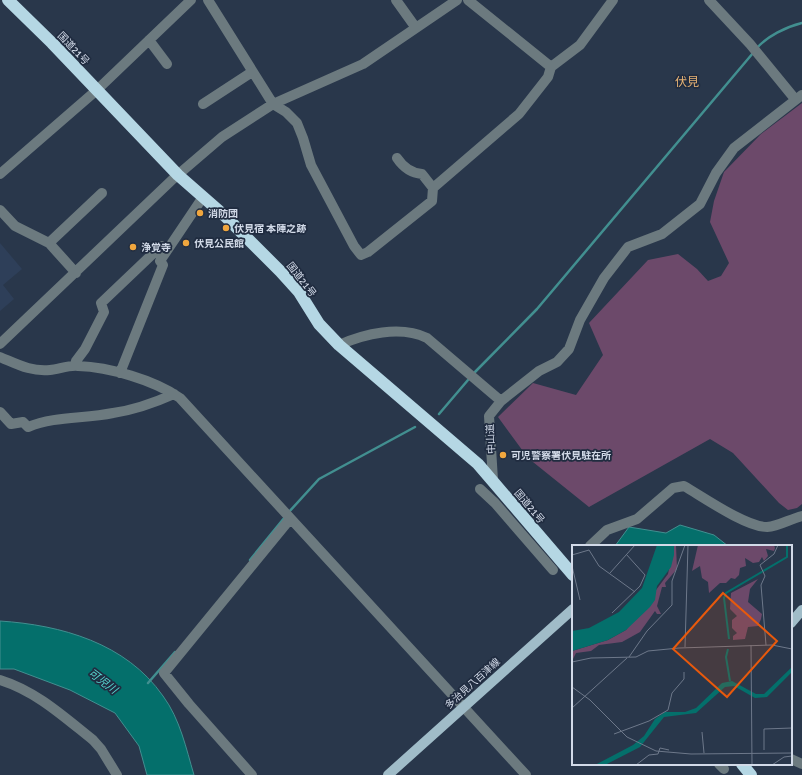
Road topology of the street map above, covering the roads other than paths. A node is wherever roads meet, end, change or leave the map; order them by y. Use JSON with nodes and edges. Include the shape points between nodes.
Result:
{"nodes":[{"id":1,"x":8,"y":0,"type":"edge"},
{"id":2,"x":191,"y":0,"type":"edge"},
{"id":3,"x":208,"y":0,"type":"edge"},
{"id":4,"x":396,"y":0,"type":"edge"},
{"id":5,"x":456,"y":0,"type":"edge"},
{"id":6,"x":468,"y":0,"type":"edge"},
{"id":7,"x":613,"y":0,"type":"edge"},
{"id":8,"x":709,"y":0,"type":"edge"},
{"id":9,"x":416,"y":28,"type":"junction"},
{"id":10,"x":149,"y":40,"type":"junction"},
{"id":11,"x":167,"y":64,"type":"dead end"},
{"id":12,"x":551,"y":67,"type":"junction"},
{"id":13,"x":252,"y":72,"type":"junction"},
{"id":14,"x":98,"y":89,"type":"junction"},
{"id":15,"x":799,"y":97,"type":"edge"},
{"id":16,"x":203,"y":104,"type":"dead end"},
{"id":17,"x":273,"y":104,"type":"junction"},
{"id":18,"x":397,"y":158,"type":"dead end"},
{"id":19,"x":0,"y":174,"type":"edge"},
{"id":20,"x":178,"y":175,"type":"junction"},
{"id":21,"x":433,"y":188,"type":"junction"},
{"id":22,"x":102,"y":192,"type":"dead end"},
{"id":23,"x":203,"y":197,"type":"junction"},
{"id":24,"x":0,"y":210,"type":"edge"},
{"id":25,"x":49,"y":243,"type":"junction"},
{"id":26,"x":166,"y":248,"type":"junction"},
{"id":27,"x":76,"y":273,"type":"junction"},
{"id":28,"x":0,"y":344,"type":"edge"},
{"id":29,"x":338,"y":345,"type":"junction"},
{"id":30,"x":0,"y":357,"type":"edge"},
{"id":31,"x":75,"y":365,"type":"junction"},
{"id":32,"x":120,"y":373,"type":"junction"},
{"id":33,"x":174,"y":394,"type":"junction"},
{"id":34,"x":501,"y":401,"type":"junction"},
{"id":35,"x":0,"y":412,"type":"edge"},
{"id":36,"x":493,"y":480,"type":"junction"},
{"id":37,"x":480,"y":489,"type":"dead end"},
{"id":38,"x":802,"y":516,"type":"edge"},
{"id":39,"x":290,"y":519,"type":"junction"},
{"id":40,"x":591,"y":545,"type":"edge"},
{"id":41,"x":571,"y":568,"type":"edge"},
{"id":42,"x":553,"y":570,"type":"dead end"},
{"id":43,"x":572,"y":610,"type":"edge"},
{"id":44,"x":0,"y":680,"type":"edge"},
{"id":45,"x":463,"y":707,"type":"junction"},
{"id":46,"x":792,"y":759,"type":"edge"},
{"id":47,"x":802,"y":764,"type":"edge"},
{"id":48,"x":743,"y":765,"type":"edge"},
{"id":49,"x":117,"y":775,"type":"edge"},
{"id":50,"x":252,"y":775,"type":"edge"},
{"id":51,"x":388,"y":775,"type":"edge"},
{"id":52,"x":526,"y":775,"type":"edge"},
{"id":53,"x":751,"y":775,"type":"edge"}],
"edges":[{"from":1,"to":14,"type":"highway","name":"国道21号"},
{"from":2,"to":10,"type":"street"},
{"from":3,"to":13,"type":"street"},
{"from":4,"to":9,"type":"street"},
{"from":5,"to":9,"type":"street"},
{"from":6,"to":12,"type":"street"},
{"from":7,"to":12,"type":"street","via":[[580,44]]},
{"from":8,"to":15,"type":"street"},
{"from":9,"to":17,"type":"street","via":[[363,64]]},
{"from":10,"to":11,"type":"street"},
{"from":10,"to":14,"type":"street"},
{"from":12,"to":21,"type":"street","via":[[548,77],[519,114]]},
{"from":13,"to":16,"type":"street"},
{"from":13,"to":17,"type":"street"},
{"from":14,"to":19,"type":"street"},
{"from":14,"to":20,"type":"highway","name":"国道21号"},
{"from":15,"to":34,"type":"street","name":"中山道","via":[[734,148],[716,173],[700,204],[662,234],[628,247],[604,278],[580,320],[569,349],[557,362],[539,371]]},
{"from":17,"to":20,"type":"street","via":[[222,137]]},
{"from":17,"to":21,"type":"street","via":[[297,123],[311,165],[361,255],[432,202]]},
{"from":18,"to":21,"type":"street","via":[[402,166],[414,173],[422,174]]},
{"from":20,"to":23,"type":"highway","name":"国道21号"},
{"from":20,"to":27,"type":"street"},
{"from":22,"to":25,"type":"street"},
{"from":23,"to":26,"type":"street"},
{"from":23,"to":29,"type":"highway","name":"国道21号","via":[[280,271]]},
{"from":24,"to":25,"type":"street","via":[[15,226]]},
{"from":25,"to":27,"type":"street"},
{"from":26,"to":31,"type":"street","via":[[161,246],[101,303],[104,312]]},
{"from":26,"to":32,"type":"street","via":[[160,261],[163,265]]},
{"from":27,"to":28,"type":"street"},
{"from":29,"to":34,"type":"street","via":[[390,332],[420,335]]},
{"from":29,"to":36,"type":"highway","name":"国道21号","via":[[461,448]]},
{"from":30,"to":31,"type":"street","via":[[25,368],[38,370]]},
{"from":31,"to":32,"type":"street"},
{"from":32,"to":33,"type":"street","via":[[165,388]]},
{"from":33,"to":35,"type":"street","via":[[152,404],[112,414],[43,421],[28,427],[23,422],[11,424]]},
{"from":33,"to":39,"type":"street"},
{"from":34,"to":36,"type":"street","name":"中山道","via":[[489,416]]},
{"from":36,"to":41,"type":"highway","name":"国道21号"},
{"from":37,"to":42,"type":"street"},
{"from":38,"to":40,"type":"street","via":[[765,527],[734,515],[684,486],[673,488],[637,519],[608,530]]},
{"from":39,"to":45,"type":"street"},
{"from":39,"to":50,"type":"street","via":[[164,673]]},
{"from":43,"to":45,"type":"main road","name":"多治見八百津線"},
{"from":44,"to":49,"type":"street","via":[[31,693],[93,740]]},
{"from":45,"to":51,"type":"main road","name":"多治見八百津線"},
{"from":45,"to":52,"type":"street"},
{"from":46,"to":47,"type":"street"},
{"from":48,"to":53,"type":"highway"}]}
